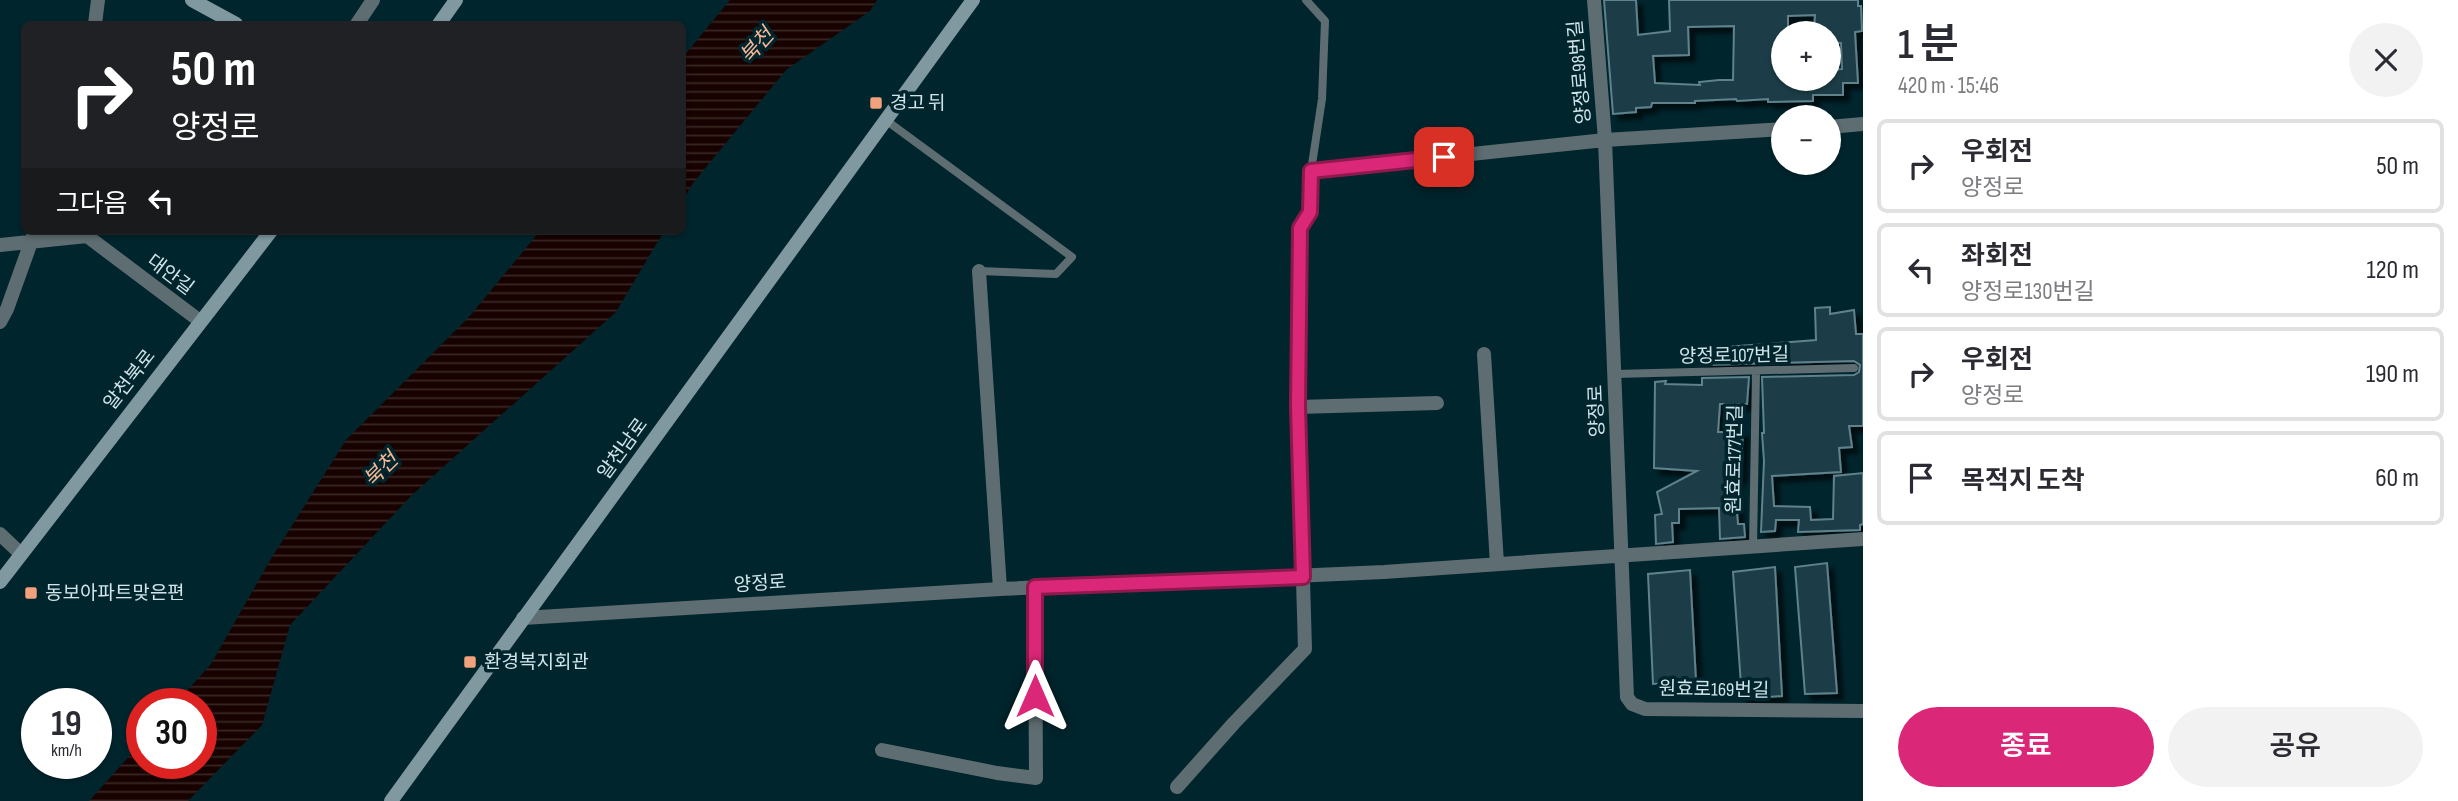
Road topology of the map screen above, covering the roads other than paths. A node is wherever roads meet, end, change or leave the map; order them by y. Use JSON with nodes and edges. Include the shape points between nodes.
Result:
{"nodes":[{"id":1,"x":98,"y":0,"type":"edge"},
{"id":2,"x":192,"y":0,"type":"edge"},
{"id":3,"x":373,"y":0,"type":"edge"},
{"id":4,"x":456,"y":0,"type":"edge"},
{"id":5,"x":973,"y":0,"type":"edge"},
{"id":6,"x":1306,"y":0,"type":"edge"},
{"id":7,"x":1594,"y":0,"type":"edge"},
{"id":8,"x":95,"y":21,"type":"edge"},
{"id":9,"x":230,"y":21,"type":"edge"},
{"id":10,"x":359,"y":21,"type":"edge"},
{"id":11,"x":441,"y":21,"type":"edge"},
{"id":12,"x":887,"y":121,"type":"junction"},
{"id":13,"x":1863,"y":124,"type":"edge"},
{"id":14,"x":1841,"y":126,"type":"edge"},
{"id":15,"x":1771,"y":130,"type":"edge"},
{"id":16,"x":1605,"y":140,"type":"junction"},
{"id":17,"x":1311,"y":171,"type":"junction"},
{"id":18,"x":60,"y":235,"type":"edge"},
{"id":19,"x":92,"y":235,"type":"edge"},
{"id":20,"x":268,"y":235,"type":"edge"},
{"id":21,"x":32,"y":237,"type":"edge"},
{"id":22,"x":0,"y":245,"type":"edge"},
{"id":23,"x":979,"y":271,"type":"joint"},
{"id":24,"x":200,"y":321,"type":"junction"},
{"id":25,"x":0,"y":322,"type":"edge"},
{"id":26,"x":1484,"y":354,"type":"dead end"},
{"id":27,"x":1854,"y":368,"type":"dead end"},
{"id":28,"x":1756,"y":372,"type":"junction"},
{"id":29,"x":1615,"y":374,"type":"junction"},
{"id":30,"x":1437,"y":403,"type":"dead end"},
{"id":31,"x":1298,"y":407,"type":"junction"},
{"id":32,"x":0,"y":534,"type":"edge"},
{"id":33,"x":1863,"y":539,"type":"edge"},
{"id":34,"x":1753,"y":547,"type":"junction"},
{"id":35,"x":20,"y":554,"type":"junction"},
{"id":36,"x":1621,"y":555,"type":"junction"},
{"id":37,"x":1497,"y":564,"type":"junction"},
{"id":38,"x":1303,"y":577,"type":"junction"},
{"id":39,"x":0,"y":582,"type":"edge"},
{"id":40,"x":1035,"y":587,"type":"junction"},
{"id":41,"x":1000,"y":589,"type":"junction"},
{"id":42,"x":523,"y":618,"type":"junction"},
{"id":43,"x":1863,"y":711,"type":"edge"},
{"id":44,"x":883,"y":750,"type":"dead end"},
{"id":45,"x":1177,"y":787,"type":"dead end"},
{"id":46,"x":391,"y":801,"type":"edge"}],
"edges":[{"from":1,"to":8,"type":"street"},
{"from":2,"to":9,"type":"street"},
{"from":3,"to":10,"type":"street"},
{"from":4,"to":11,"type":"street"},
{"from":5,"to":12,"type":"street","name":"알천남로"},
{"from":6,"to":17,"type":"lane","via":[[1325,21],[1322,99]]},
{"from":7,"to":16,"type":"street","name":"양정로98번길"},
{"from":12,"to":23,"type":"lane","via":[[1072,257],[1056,274]]},
{"from":12,"to":42,"type":"street","name":"알천남로"},
{"from":13,"to":14,"type":"street"},
{"from":15,"to":16,"type":"street"},
{"from":16,"to":17,"type":"street"},
{"from":16,"to":29,"type":"street","name":"양정로"},
{"from":17,"to":31,"type":"street","via":[[1310,212],[1300,228]]},
{"from":18,"to":21,"type":"street","name":"대안길"},
{"from":19,"to":24,"type":"street","name":"대안길"},
{"from":20,"to":24,"type":"street","name":"알천북로"},
{"from":21,"to":22,"type":"street","name":"대안길"},
{"from":21,"to":25,"type":"street"},
{"from":23,"to":41,"type":"street"},
{"from":24,"to":35,"type":"street","name":"알천북로"},
{"from":26,"to":37,"type":"street"},
{"from":27,"to":28,"type":"lane","name":"양정로107번길"},
{"from":28,"to":29,"type":"lane","name":"양정로107번길"},
{"from":28,"to":34,"type":"lane","name":"원효로177번길"},
{"from":29,"to":36,"type":"street","name":"양정로"},
{"from":30,"to":31,"type":"street"},
{"from":31,"to":38,"type":"street"},
{"from":32,"to":35,"type":"street"},
{"from":33,"to":34,"type":"street"},
{"from":34,"to":36,"type":"street"},
{"from":35,"to":39,"type":"street","name":"알천북로"},
{"from":36,"to":37,"type":"street","name":"양정로"},
{"from":36,"to":43,"type":"street","name":"원효로169번길","via":[[1627,697],[1632,704],[1645,709]]},
{"from":37,"to":38,"type":"street","name":"양정로"},
{"from":38,"to":40,"type":"street","name":"양정로"},
{"from":38,"to":45,"type":"street","via":[[1305,649]]},
{"from":40,"to":41,"type":"street","name":"양정로"},
{"from":40,"to":44,"type":"street","via":[[1036,778]]},
{"from":41,"to":42,"type":"street","name":"양정로"},
{"from":42,"to":46,"type":"street","name":"알천남로"}]}
